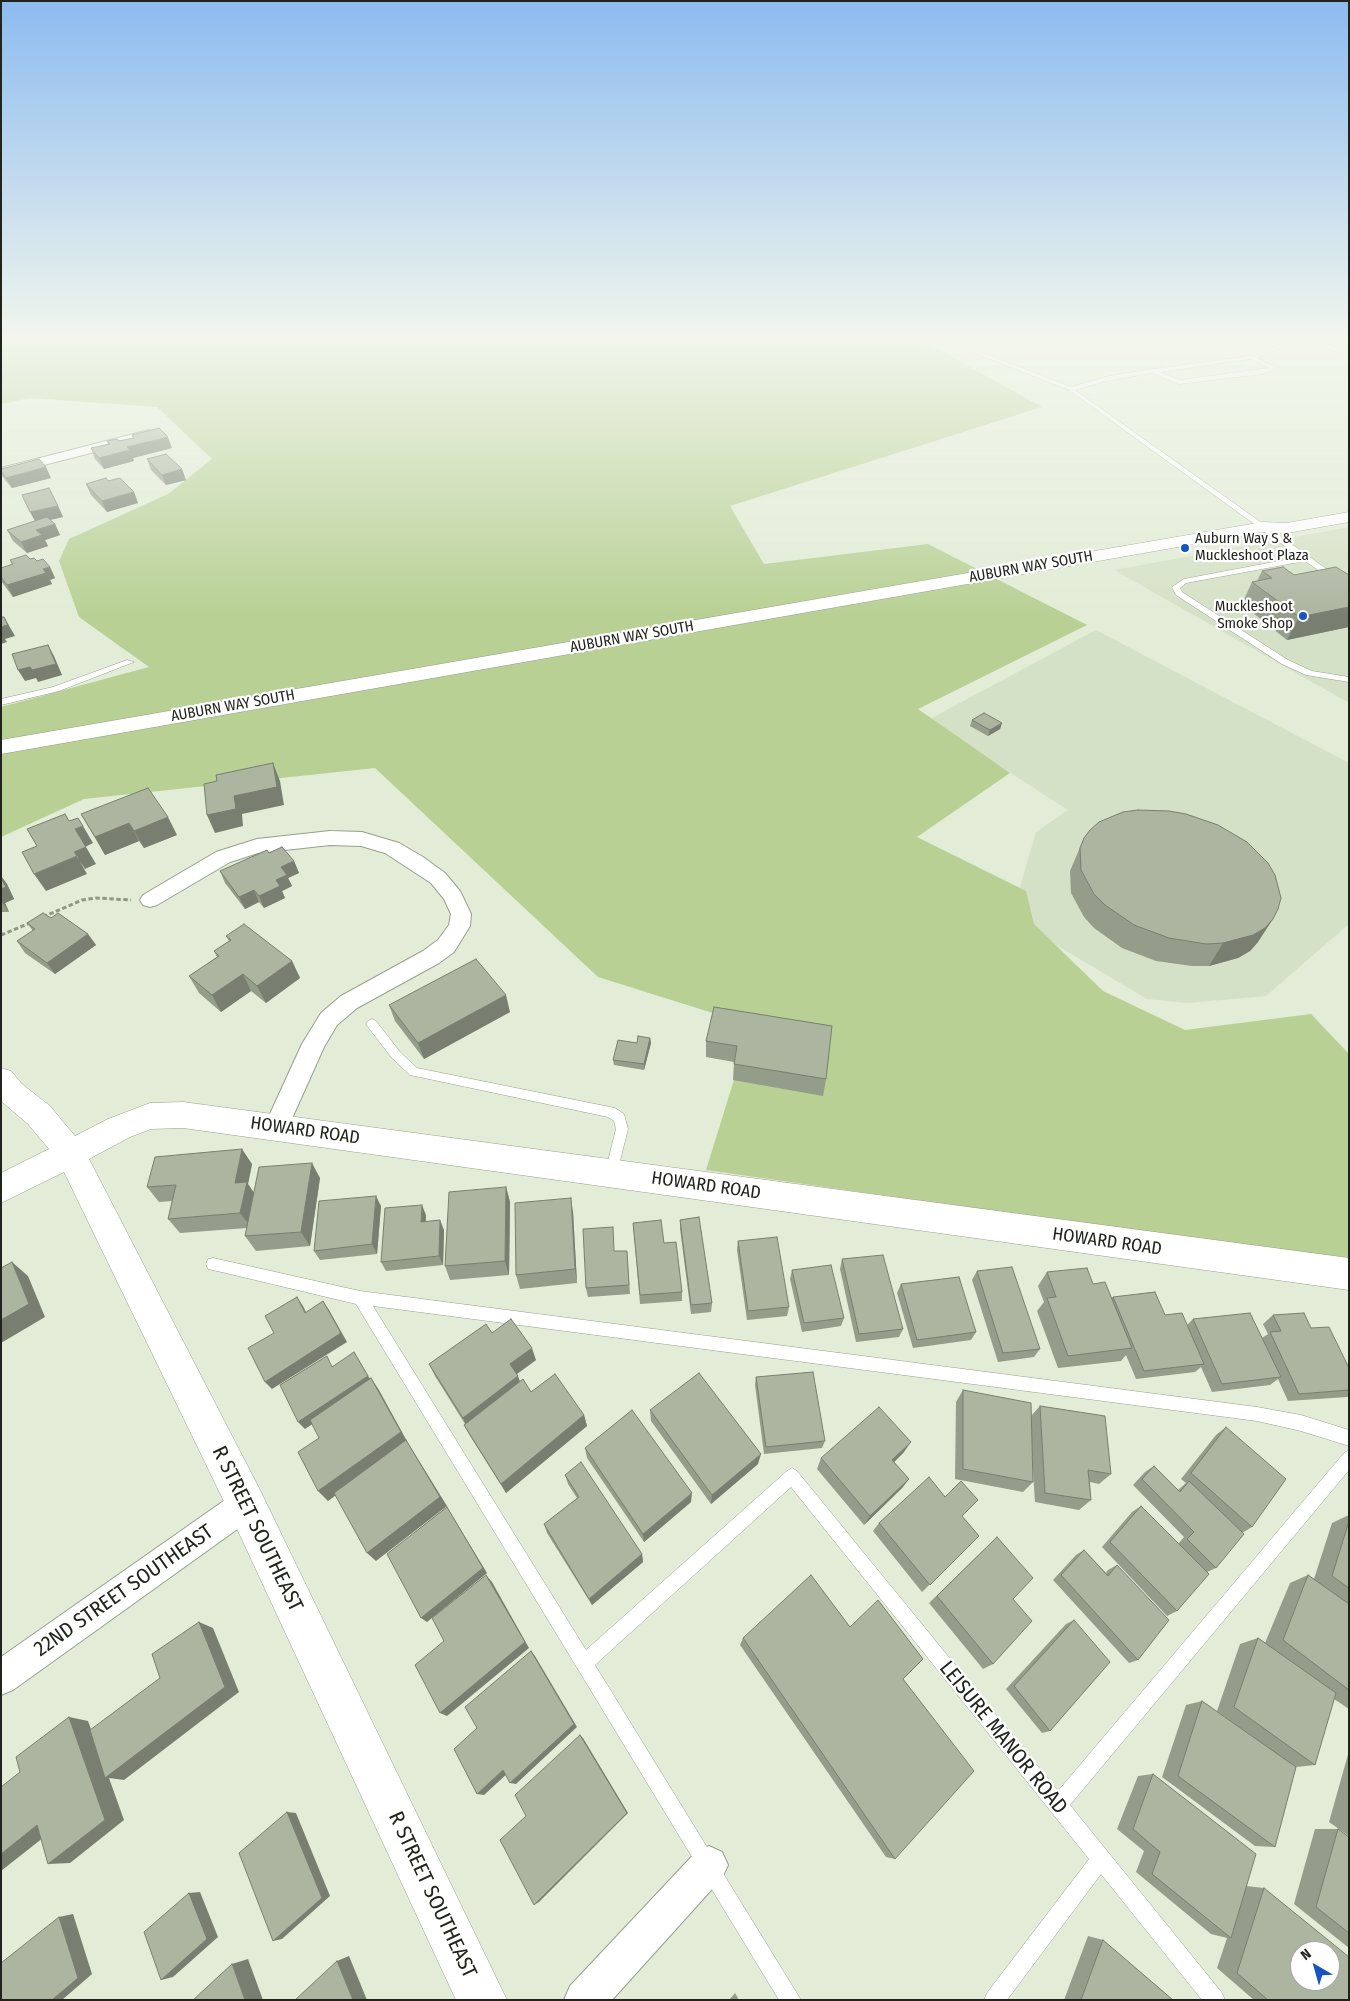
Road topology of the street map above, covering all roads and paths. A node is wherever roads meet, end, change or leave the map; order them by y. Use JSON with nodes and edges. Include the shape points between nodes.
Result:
{"nodes":[{"id":1,"x":1127,"y":429,"type":"edge"},
{"id":2,"x":149,"y":434,"type":"edge"},
{"id":3,"x":1,"y":472,"type":"edge"},
{"id":4,"x":1349,"y":504,"type":"edge"},
{"id":5,"x":1349,"y":517,"type":"edge"},
{"id":6,"x":1263,"y":527,"type":"junction"},
{"id":7,"x":1307,"y":558,"type":"junction"},
{"id":8,"x":1349,"y":589,"type":"edge"},
{"id":9,"x":130,"y":662,"type":"dead end"},
{"id":10,"x":1349,"y":680,"type":"edge"},
{"id":11,"x":1,"y":702,"type":"edge"},
{"id":12,"x":1,"y":747,"type":"edge"},
{"id":13,"x":150,"y":900,"type":"joint"},
{"id":14,"x":1,"y":935,"type":"edge"},
{"id":15,"x":372,"y":1024,"type":"dead end"},
{"id":16,"x":1,"y":1080,"type":"edge"},
{"id":17,"x":276,"y":1127,"type":"junction"},
{"id":18,"x":70,"y":1152,"type":"junction"},
{"id":19,"x":611,"y":1173,"type":"junction"},
{"id":20,"x":1,"y":1190,"type":"edge"},
{"id":21,"x":213,"y":1264,"type":"dead end"},
{"id":22,"x":1349,"y":1274,"type":"edge"},
{"id":23,"x":360,"y":1298,"type":"junction"},
{"id":24,"x":1349,"y":1438,"type":"edge"},
{"id":25,"x":1349,"y":1458,"type":"edge"},
{"id":26,"x":246,"y":1504,"type":"junction"},
{"id":27,"x":584,"y":1663,"type":"junction"},
{"id":28,"x":1,"y":1678,"type":"edge"},
{"id":29,"x":1058,"y":1806,"type":"junction"},
{"id":30,"x":1101,"y":1858,"type":"junction"},
{"id":31,"x":708,"y":1865,"type":"junction"},
{"id":32,"x":482,"y":2000,"type":"edge"},
{"id":33,"x":584,"y":2000,"type":"edge"},
{"id":34,"x":791,"y":2000,"type":"edge"},
{"id":35,"x":994,"y":2000,"type":"edge"},
{"id":36,"x":1215,"y":2000,"type":"edge"}],
"edges":[{"from":1,"to":6,"type":"lane"},
{"from":2,"to":3,"type":"street"},
{"from":4,"to":6,"type":"main road","name":"AUBURN WAY SOUTH","via":[[1275,517]]},
{"from":5,"to":6,"type":"main road","name":"AUBURN WAY SOUTH","via":[[1287,528]]},
{"from":6,"to":7,"type":"lane"},
{"from":6,"to":12,"type":"main road","name":"AUBURN WAY SOUTH"},
{"from":7,"to":8,"type":"lane"},
{"from":7,"to":10,"type":"lane","via":[[1184,581],[1176,587],[1179,593],[1285,662],[1309,672]]},
{"from":9,"to":11,"type":"lane","via":[[56,689]]},
{"from":13,"to":14,"type":"path","via":[[82,900]]},
{"from":13,"to":17,"type":"street","via":[[223,857],[257,846],[330,838],[362,839],[392,848],[438,878],[452,896],[461,914],[459,926],[446,946],[431,958],[349,1002],[329,1019]]},
{"from":15,"to":19,"type":"lane","via":[[414,1072],[611,1112],[620,1118],[622,1129]]},
{"from":16,"to":18,"type":"main road","name":"R STREET SOUTHEAST","via":[[39,1115]]},
{"from":17,"to":18,"type":"main road","name":"HOWARD ROAD","via":[[182,1115],[150,1116]]},
{"from":17,"to":19,"type":"main road","name":"HOWARD ROAD"},
{"from":18,"to":20,"type":"main road","name":"HOWARD ROAD"},
{"from":18,"to":26,"type":"main road","name":"R STREET SOUTHEAST"},
{"from":19,"to":22,"type":"main road","name":"HOWARD ROAD"},
{"from":21,"to":23,"type":"lane"},
{"from":23,"to":24,"type":"lane","via":[[1257,1414]]},
{"from":23,"to":27,"type":"lane"},
{"from":25,"to":29,"type":"lane"},
{"from":26,"to":28,"type":"street","name":"22ND STREET SOUTHEAST"},
{"from":26,"to":32,"type":"main road","name":"R STREET SOUTHEAST"},
{"from":27,"to":29,"type":"lane","name":"LEISURE MANOR ROAD","via":[[792,1476]]},
{"from":27,"to":31,"type":"lane"},
{"from":29,"to":30,"type":"lane","name":"LEISURE MANOR ROAD"},
{"from":30,"to":35,"type":"lane"},
{"from":30,"to":36,"type":"lane","name":"LEISURE MANOR ROAD"},
{"from":31,"to":33,"type":"street"},
{"from":31,"to":34,"type":"lane"}]}
